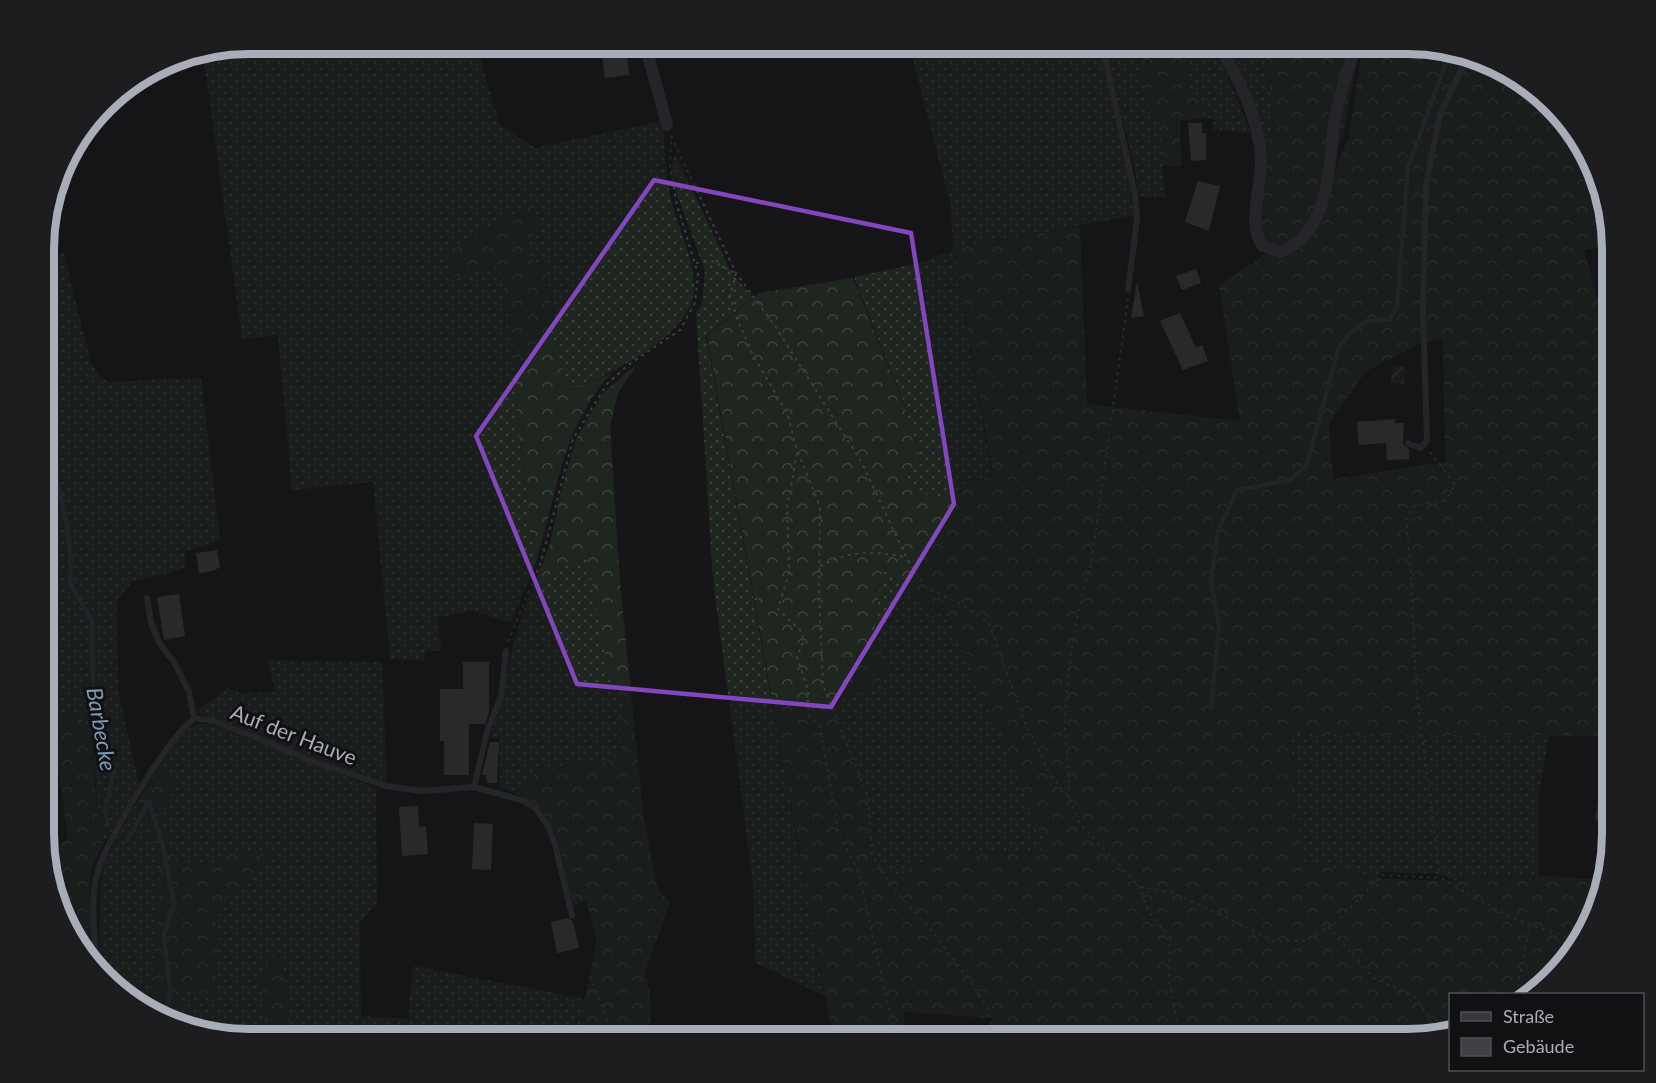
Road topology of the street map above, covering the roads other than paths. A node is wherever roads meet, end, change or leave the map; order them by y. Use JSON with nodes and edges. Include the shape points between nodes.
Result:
{"nodes":[{"id":1,"x":648,"y":54,"type":"edge"},
{"id":2,"x":1104,"y":54,"type":"edge"},
{"id":3,"x":1224,"y":54,"type":"edge"},
{"id":4,"x":1354,"y":54,"type":"edge"},
{"id":5,"x":1464,"y":63,"type":"edge"},
{"id":6,"x":667,"y":125,"type":"dead end"},
{"id":7,"x":1128,"y":290,"type":"road end"},
{"id":8,"x":1408,"y":443,"type":"dead end"},
{"id":9,"x":147,"y":598,"type":"dead end"},
{"id":10,"x":506,"y":651,"type":"road end"},
{"id":11,"x":194,"y":718,"type":"junction"},
{"id":12,"x":474,"y":787,"type":"junction"},
{"id":13,"x":1602,"y":795,"type":"edge"},
{"id":14,"x":1598,"y":818,"type":"dead end"},
{"id":15,"x":572,"y":916,"type":"dead end"},
{"id":16,"x":96,"y":955,"type":"edge"}],
"edges":[{"from":1,"to":6,"type":"street"},
{"from":2,"to":7,"type":"lane","via":[[1135,195],[1137,220]]},
{"from":3,"to":4,"type":"street","via":[[1258,135],[1261,165],[1257,234],[1263,246],[1280,252],[1300,238],[1324,196],[1336,116]]},
{"from":5,"to":8,"type":"lane","via":[[1440,114],[1426,186],[1423,309],[1427,441],[1420,448]]},
{"from":9,"to":11,"type":"lane","via":[[151,623],[189,692]]},
{"from":10,"to":12,"type":"lane","via":[[501,696],[487,732]]},
{"from":11,"to":12,"type":"lane","name":"Auf der Hauve","via":[[214,721],[386,786],[422,791]]},
{"from":11,"to":16,"type":"lane","via":[[165,750],[98,868],[94,896]]},
{"from":12,"to":15,"type":"lane","name":"Auf der Hauve","via":[[525,801],[541,815],[555,844]]},
{"from":13,"to":14,"type":"lane"}]}
